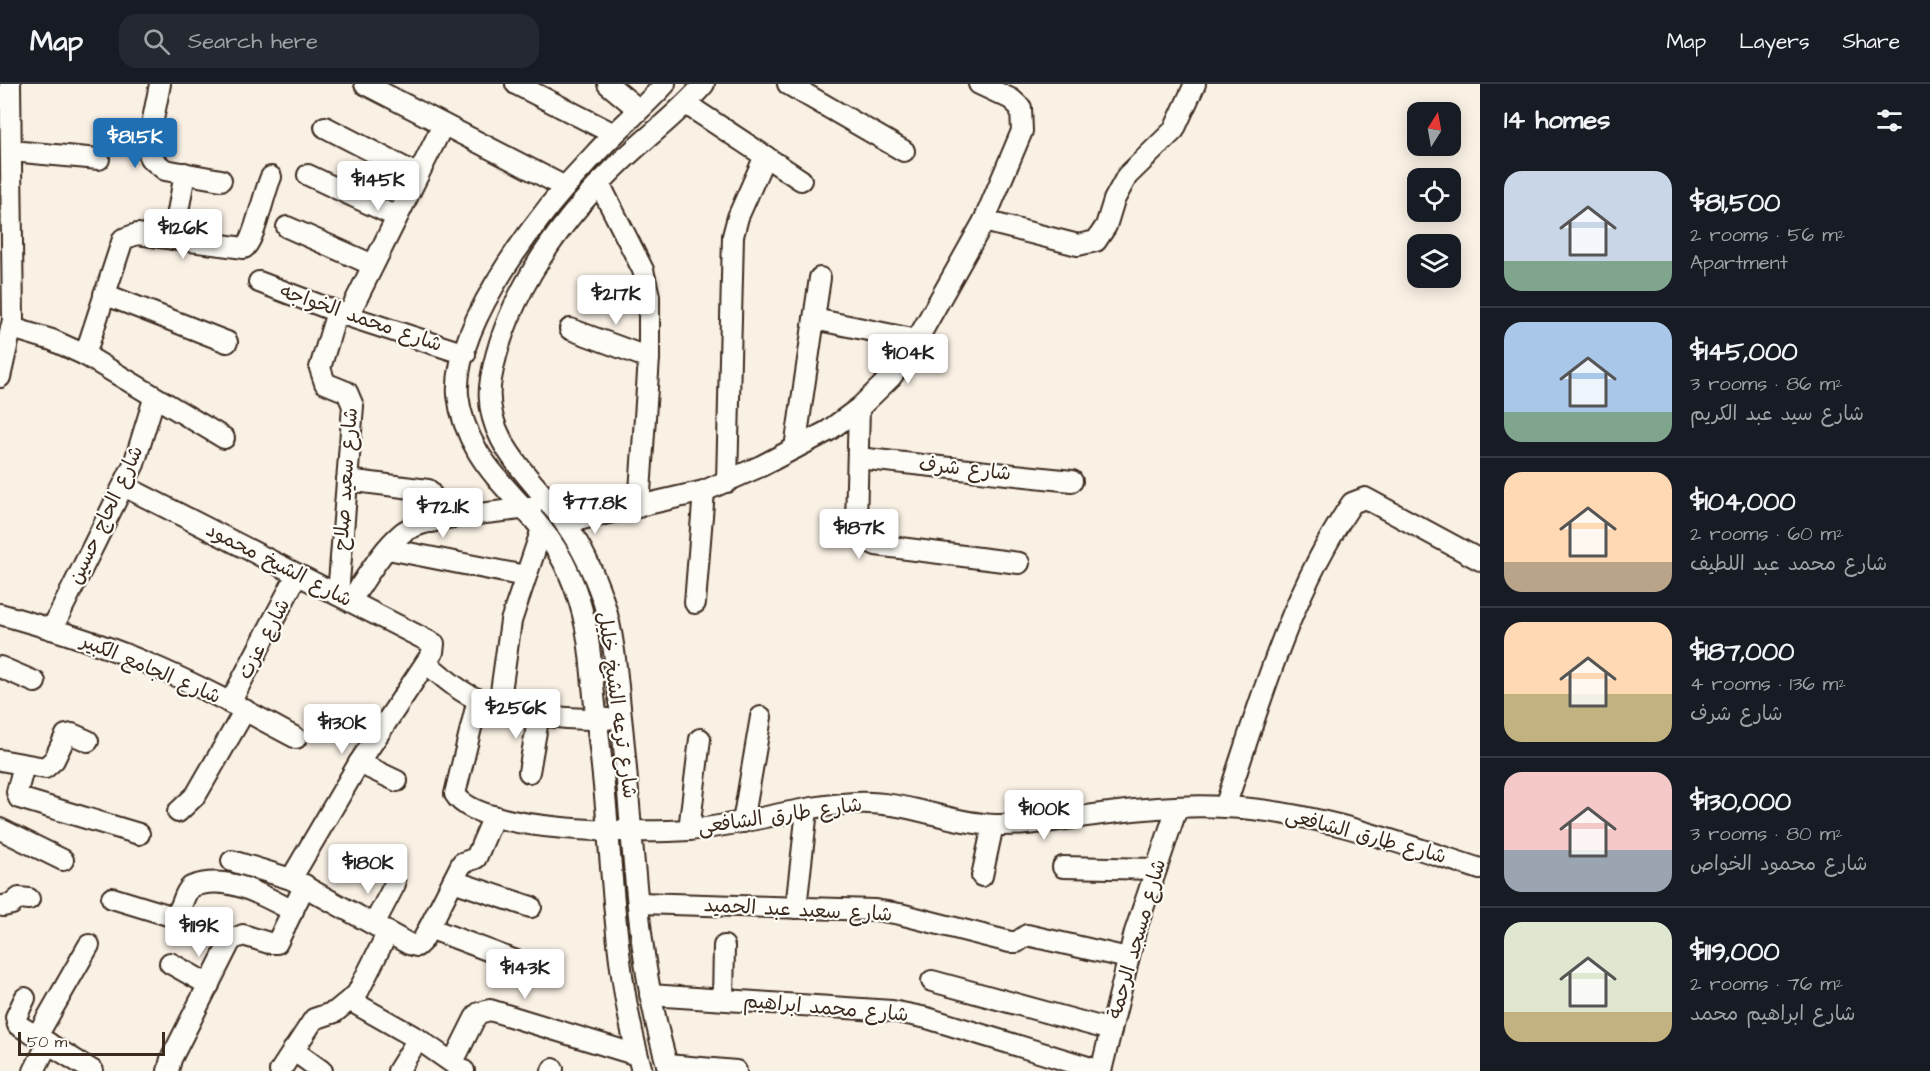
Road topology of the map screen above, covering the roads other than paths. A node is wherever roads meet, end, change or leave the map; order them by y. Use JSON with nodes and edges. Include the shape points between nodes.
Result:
{"nodes":[{"id":1,"x":10,"y":84,"type":"edge"},
{"id":2,"x":160,"y":84,"type":"edge"},
{"id":3,"x":516,"y":84,"type":"edge"},
{"id":4,"x":608,"y":84,"type":"edge"},
{"id":5,"x":665,"y":84,"type":"edge"},
{"id":6,"x":704,"y":84,"type":"edge"},
{"id":7,"x":788,"y":84,"type":"edge"},
{"id":8,"x":980,"y":84,"type":"edge"},
{"id":9,"x":1195,"y":84,"type":"edge"},
{"id":10,"x":371,"y":85,"type":"edge"},
{"id":11,"x":686,"y":104,"type":"junction"},
{"id":12,"x":638,"y":109,"type":"junction"},
{"id":13,"x":443,"y":125,"type":"junction"},
{"id":14,"x":325,"y":127,"type":"dead end"},
{"id":15,"x":614,"y":134,"type":"junction"},
{"id":16,"x":7,"y":140,"type":"edge"},
{"id":17,"x":904,"y":151,"type":"dead end"},
{"id":18,"x":765,"y":156,"type":"junction"},
{"id":19,"x":99,"y":159,"type":"dead end"},
{"id":20,"x":185,"y":173,"type":"junction"},
{"id":21,"x":418,"y":175,"type":"junction"},
{"id":22,"x":308,"y":176,"type":"dead end"},
{"id":23,"x":271,"y":177,"type":"dead end"},
{"id":24,"x":221,"y":180,"type":"dead end"},
{"id":25,"x":801,"y":180,"type":"dead end"},
{"id":26,"x":599,"y":183,"type":"junction"},
{"id":27,"x":565,"y":187,"type":"junction"},
{"id":28,"x":397,"y":216,"type":"junction"},
{"id":29,"x":984,"y":221,"type":"junction"},
{"id":30,"x":287,"y":227,"type":"dead end"},
{"id":31,"x":6,"y":233,"type":"edge"},
{"id":32,"x":173,"y":239,"type":"junction"},
{"id":33,"x":373,"y":265,"type":"junction"},
{"id":34,"x":820,"y":278,"type":"dead end"},
{"id":35,"x":259,"y":282,"type":"dead end"},
{"id":36,"x":104,"y":294,"type":"junction"},
{"id":37,"x":342,"y":314,"type":"junction"},
{"id":38,"x":814,"y":319,"type":"junction"},
{"id":39,"x":8,"y":322,"type":"edge"},
{"id":40,"x":570,"y":328,"type":"dead end"},
{"id":41,"x":917,"y":340,"type":"junction"},
{"id":42,"x":227,"y":342,"type":"dead end"},
{"id":43,"x":465,"y":354,"type":"junction"},
{"id":44,"x":85,"y":355,"type":"junction"},
{"id":45,"x":648,"y":358,"type":"junction"},
{"id":46,"x":0,"y":377,"type":"edge"},
{"id":47,"x":154,"y":399,"type":"junction"},
{"id":48,"x":859,"y":408,"type":"junction"},
{"id":49,"x":224,"y":438,"type":"dead end"},
{"id":50,"x":795,"y":448,"type":"junction"},
{"id":51,"x":858,"y":458,"type":"junction"},
{"id":52,"x":347,"y":480,"type":"junction"},
{"id":53,"x":1072,"y":481,"type":"dead end"},
{"id":54,"x":727,"y":482,"type":"junction"},
{"id":55,"x":124,"y":486,"type":"junction"},
{"id":56,"x":704,"y":491,"type":"junction"},
{"id":57,"x":549,"y":504,"type":"junction"},
{"id":58,"x":639,"y":507,"type":"junction"},
{"id":59,"x":524,"y":509,"type":"junction"},
{"id":60,"x":432,"y":522,"type":"junction"},
{"id":61,"x":565,"y":523,"type":"junction"},
{"id":62,"x":542,"y":529,"type":"junction"},
{"id":63,"x":388,"y":549,"type":"junction"},
{"id":64,"x":1480,"y":560,"type":"edge"},
{"id":65,"x":1019,"y":563,"type":"dead end"},
{"id":66,"x":297,"y":575,"type":"junction"},
{"id":67,"x":525,"y":576,"type":"junction"},
{"id":68,"x":344,"y":598,"type":"junction"},
{"id":69,"x":695,"y":603,"type":"dead end"},
{"id":70,"x":0,"y":614,"type":"edge"},
{"id":71,"x":52,"y":629,"type":"junction"},
{"id":72,"x":426,"y":663,"type":"junction"},
{"id":73,"x":0,"y":667,"type":"edge"},
{"id":74,"x":35,"y":682,"type":"dead end"},
{"id":75,"x":478,"y":699,"type":"junction"},
{"id":76,"x":238,"y":706,"type":"junction"},
{"id":77,"x":499,"y":706,"type":"junction"},
{"id":78,"x":539,"y":714,"type":"junction"},
{"id":79,"x":761,"y":717,"type":"dead end"},
{"id":80,"x":621,"y":719,"type":"junction"},
{"id":81,"x":597,"y":720,"type":"junction"},
{"id":82,"x":296,"y":738,"type":"dead end"},
{"id":83,"x":700,"y":739,"type":"dead end"},
{"id":84,"x":88,"y":741,"type":"dead end"},
{"id":85,"x":0,"y":760,"type":"edge"},
{"id":86,"x":359,"y":763,"type":"junction"},
{"id":87,"x":24,"y":765,"type":"junction"},
{"id":88,"x":529,"y":772,"type":"dead end"},
{"id":89,"x":397,"y":781,"type":"dead end"},
{"id":90,"x":1225,"y":807,"type":"junction"},
{"id":91,"x":1177,"y":808,"type":"junction"},
{"id":92,"x":807,"y":810,"type":"junction"},
{"id":93,"x":178,"y":812,"type":"dead end"},
{"id":94,"x":494,"y":816,"type":"junction"},
{"id":95,"x":743,"y":822,"type":"junction"},
{"id":96,"x":993,"y":825,"type":"junction"},
{"id":97,"x":0,"y":829,"type":"edge"},
{"id":98,"x":633,"y":830,"type":"junction"},
{"id":99,"x":689,"y":830,"type":"junction"},
{"id":100,"x":609,"y":831,"type":"junction"},
{"id":101,"x":139,"y":834,"type":"dead end"},
{"id":102,"x":63,"y":860,"type":"dead end"},
{"id":103,"x":232,"y":861,"type":"dead end"},
{"id":104,"x":1063,"y":867,"type":"dead end"},
{"id":105,"x":1156,"y":869,"type":"junction"},
{"id":106,"x":1480,"y":869,"type":"edge"},
{"id":107,"x":982,"y":876,"type":"dead end"},
{"id":108,"x":453,"y":881,"type":"junction"},
{"id":109,"x":298,"y":882,"type":"junction"},
{"id":110,"x":395,"y":884,"type":"dead end"},
{"id":111,"x":112,"y":898,"type":"dead end"},
{"id":112,"x":29,"y":899,"type":"dead end"},
{"id":113,"x":639,"y":903,"type":"junction"},
{"id":114,"x":531,"y":907,"type":"dead end"},
{"id":115,"x":1,"y":908,"type":"edge"},
{"id":116,"x":796,"y":908,"type":"junction"},
{"id":117,"x":293,"y":911,"type":"junction"},
{"id":118,"x":381,"y":928,"type":"junction"},
{"id":119,"x":429,"y":928,"type":"junction"},
{"id":120,"x":89,"y":945,"type":"dead end"},
{"id":121,"x":724,"y":946,"type":"dead end"},
{"id":122,"x":1128,"y":958,"type":"junction"},
{"id":123,"x":519,"y":962,"type":"dead end"},
{"id":124,"x":170,"y":963,"type":"dead end"},
{"id":125,"x":932,"y":981,"type":"dead end"},
{"id":126,"x":209,"y":985,"type":"junction"},
{"id":127,"x":650,"y":995,"type":"junction"},
{"id":128,"x":25,"y":998,"type":"dead end"},
{"id":129,"x":723,"y":999,"type":"junction"},
{"id":130,"x":351,"y":1001,"type":"junction"},
{"id":131,"x":1111,"y":1030,"type":"junction"},
{"id":132,"x":43,"y":1039,"type":"junction"},
{"id":133,"x":418,"y":1039,"type":"junction"},
{"id":134,"x":293,"y":1050,"type":"junction"},
{"id":135,"x":640,"y":1063,"type":"edge"},
{"id":136,"x":458,"y":1066,"type":"edge"},
{"id":137,"x":668,"y":1068,"type":"edge"},
{"id":138,"x":34,"y":1071,"type":"edge"},
{"id":139,"x":93,"y":1071,"type":"edge"},
{"id":140,"x":168,"y":1071,"type":"edge"},
{"id":141,"x":280,"y":1071,"type":"edge"},
{"id":142,"x":322,"y":1071,"type":"edge"},
{"id":143,"x":398,"y":1071,"type":"edge"},
{"id":144,"x":736,"y":1071,"type":"edge"},
{"id":145,"x":1101,"y":1071,"type":"edge"}],
"edges":[{"from":1,"to":16,"type":"street"},
{"from":2,"to":20,"type":"street","via":[[148,151],[160,167]]},
{"from":3,"to":15,"type":"street"},
{"from":4,"to":12,"type":"street"},
{"from":5,"to":12,"type":"street","name":"شارع ترعه الشيخ خليل"},
{"from":6,"to":11,"type":"street","name":"شارع ترعه الشيخ خليل"},
{"from":7,"to":17,"type":"street"},
{"from":8,"to":29,"type":"street","via":[[1011,99],[1021,108],[1023,117],[1022,131]]},
{"from":9,"to":29,"type":"street","via":[[1174,130],[1128,176],[1096,241],[1078,245]]},
{"from":10,"to":13,"type":"street"},
{"from":11,"to":18,"type":"street"},
{"from":11,"to":26,"type":"street","name":"شارع ترعه الشيخ خليل"},
{"from":12,"to":15,"type":"street","name":"شارع ترعه الشيخ خليل"},
{"from":13,"to":21,"type":"street"},
{"from":13,"to":27,"type":"street"},
{"from":14,"to":21,"type":"street"},
{"from":15,"to":27,"type":"street","name":"شارع ترعه الشيخ خليل"},
{"from":16,"to":19,"type":"street"},
{"from":16,"to":31,"type":"street"},
{"from":18,"to":25,"type":"street"},
{"from":18,"to":54,"type":"street","via":[[733,236]]},
{"from":20,"to":24,"type":"street"},
{"from":20,"to":32,"type":"street"},
{"from":21,"to":28,"type":"street"},
{"from":22,"to":28,"type":"street"},
{"from":23,"to":32,"type":"street","via":[[247,246],[239,249]]},
{"from":26,"to":45,"type":"street","via":[[647,282]]},
{"from":26,"to":57,"type":"street","name":"شارع ترعه الشيخ خليل","via":[[533,271],[507,324],[490,383],[490,401],[499,436],[507,452]]},
{"from":27,"to":43,"type":"street","name":"شارع ترعه الشيخ خليل","via":[[503,271]]},
{"from":28,"to":33,"type":"street"},
{"from":29,"to":41,"type":"street"},
{"from":30,"to":33,"type":"street"},
{"from":31,"to":39,"type":"street"},
{"from":32,"to":36,"type":"street","via":[[132,234],[123,239]]},
{"from":33,"to":37,"type":"street"},
{"from":34,"to":38,"type":"street"},
{"from":35,"to":37,"type":"street","name":"شارع محمد الخواجه"},
{"from":36,"to":42,"type":"street"},
{"from":36,"to":44,"type":"street"},
{"from":37,"to":43,"type":"street","name":"شارع محمد الخواجه"},
{"from":37,"to":52,"type":"street","name":"شارع سعيد صلاح","via":[[320,374],[325,383],[347,392],[352,401]]},
{"from":38,"to":41,"type":"street"},
{"from":38,"to":50,"type":"street"},
{"from":39,"to":44,"type":"street"},
{"from":39,"to":46,"type":"street"},
{"from":40,"to":45,"type":"street"},
{"from":41,"to":48,"type":"street","via":[[891,377]]},
{"from":43,"to":59,"type":"street","name":"شارع ترعه الشيخ خليل","via":[[458,394],[464,423],[493,474]]},
{"from":44,"to":47,"type":"street"},
{"from":45,"to":58,"type":"street"},
{"from":47,"to":49,"type":"street"},
{"from":47,"to":55,"type":"street","name":"شارع الحاج حسين"},
{"from":48,"to":50,"type":"street","via":[[828,431]]},
{"from":48,"to":51,"type":"street"},
{"from":50,"to":54,"type":"street"},
{"from":51,"to":53,"type":"street","name":"شارع شرف"},
{"from":51,"to":65,"type":"street","via":[[856,529],[865,542]]},
{"from":52,"to":60,"type":"street","via":[[428,490],[433,497]]},
{"from":52,"to":68,"type":"street","name":"شارع سعيد صلاح"},
{"from":54,"to":56,"type":"street"},
{"from":55,"to":66,"type":"street","name":"شارع الشيخ محمود"},
{"from":55,"to":71,"type":"street","name":"شارع الحاج حسين"},
{"from":56,"to":58,"type":"street"},
{"from":56,"to":69,"type":"street"},
{"from":57,"to":59,"type":"street"},
{"from":57,"to":61,"type":"street","name":"شارع ترعه الشيخ خليل"},
{"from":58,"to":61,"type":"street"},
{"from":59,"to":60,"type":"street"},
{"from":59,"to":62,"type":"street","name":"شارع ترعه الشيخ خليل"},
{"from":60,"to":63,"type":"street","via":[[409,529]]},
{"from":61,"to":80,"type":"street","name":"شارع ترعه الشيخ خليل","via":[[582,549],[603,602]]},
{"from":62,"to":67,"type":"street"},
{"from":62,"to":81,"type":"street","name":"شارع ترعه الشيخ خليل","via":[[570,575],[580,602],[587,629]]},
{"from":63,"to":67,"type":"street"},
{"from":63,"to":68,"type":"street"},
{"from":64,"to":90,"type":"street","via":[[1365,498],[1352,503],[1308,578],[1277,654]]},
{"from":66,"to":68,"type":"street","name":"شارع الشيخ محمود"},
{"from":66,"to":76,"type":"street","name":"شارع عزت"},
{"from":67,"to":77,"type":"street","via":[[511,621]]},
{"from":68,"to":72,"type":"street","name":"شارع الشيخ محمود","via":[[434,644]]},
{"from":70,"to":71,"type":"street","name":"شارع الجامع الكبير"},
{"from":71,"to":76,"type":"street","name":"شارع الجامع الكبير","via":[[143,661]]},
{"from":72,"to":75,"type":"street"},
{"from":72,"to":86,"type":"street"},
{"from":73,"to":74,"type":"street"},
{"from":75,"to":77,"type":"street"},
{"from":75,"to":94,"type":"street","name":"شارع طارق الشافعى","via":[[455,794],[463,802]]},
{"from":76,"to":82,"type":"street","name":"شارع الجامع الكبير"},
{"from":76,"to":93,"type":"street","name":"شارع عزت","via":[[196,795]]},
{"from":77,"to":78,"type":"street"},
{"from":78,"to":81,"type":"street"},
{"from":78,"to":88,"type":"street"},
{"from":79,"to":95,"type":"street"},
{"from":80,"to":81,"type":"street"},
{"from":80,"to":98,"type":"street","name":"شارع ترعه الشيخ خليل"},
{"from":81,"to":100,"type":"street","name":"شارع ترعه الشيخ خليل"},
{"from":83,"to":99,"type":"street"},
{"from":84,"to":87,"type":"street","via":[[69,734],[48,766],[41,769]]},
{"from":85,"to":87,"type":"street"},
{"from":86,"to":89,"type":"street"},
{"from":86,"to":109,"type":"street"},
{"from":87,"to":101,"type":"street","via":[[19,798]]},
{"from":90,"to":91,"type":"street","name":"شارع طارق الشافعى"},
{"from":90,"to":106,"type":"street","name":"شارع طارق الشافعى","via":[[1303,816]]},
{"from":91,"to":96,"type":"street","name":"شارع طارق الشافعى"},
{"from":91,"to":105,"type":"street","name":"شارع مسجد الرحمة"},
{"from":92,"to":95,"type":"street","name":"شارع طارق الشافعى"},
{"from":92,"to":96,"type":"street","name":"شارع طارق الشافعى","via":[[882,803]]},
{"from":92,"to":116,"type":"street"},
{"from":94,"to":100,"type":"street","name":"شارع طارق الشافعى","via":[[581,831]]},
{"from":94,"to":108,"type":"street","via":[[476,858],[464,861]]},
{"from":95,"to":99,"type":"street","name":"شارع طارق الشافعى"},
{"from":96,"to":107,"type":"street"},
{"from":97,"to":102,"type":"street"},
{"from":98,"to":99,"type":"street","name":"شارع طارق الشافعى"},
{"from":98,"to":100,"type":"street","name":"شارع طارق الشافعى"},
{"from":98,"to":113,"type":"street","name":"شارع ترعه الشيخ خليل"},
{"from":100,"to":135,"type":"street","name":"شارع ترعه الشيخ خليل","via":[[620,975]]},
{"from":103,"to":109,"type":"street"},
{"from":104,"to":105,"type":"street"},
{"from":105,"to":122,"type":"street","name":"شارع مسجد الرحمة"},
{"from":108,"to":114,"type":"street"},
{"from":108,"to":119,"type":"street"},
{"from":109,"to":117,"type":"street"},
{"from":109,"to":118,"type":"street"},
{"from":110,"to":118,"type":"street"},
{"from":111,"to":117,"type":"street","via":[[171,916],[179,911],[191,887],[225,884],[253,890]]},
{"from":112,"to":115,"type":"street","via":[[19,898]]},
{"from":113,"to":116,"type":"street","name":"شارع سعيد عبد الحميد"},
{"from":113,"to":127,"type":"street","name":"شارع ترعه الشيخ خليل"},
{"from":116,"to":122,"type":"street","name":"شارع سعيد عبد الحميد","via":[[850,908],[900,914],[1010,942],[1027,935]]},
{"from":117,"to":126,"type":"street","via":[[275,944],[243,934],[235,937]]},
{"from":118,"to":119,"type":"street","via":[[417,945]]},
{"from":118,"to":130,"type":"street"},
{"from":119,"to":123,"type":"street"},
{"from":120,"to":132,"type":"street"},
{"from":121,"to":129,"type":"street"},
{"from":122,"to":131,"type":"street","name":"شارع مسجد الرحمة"},
{"from":124,"to":126,"type":"street"},
{"from":125,"to":131,"type":"street"},
{"from":126,"to":140,"type":"street"},
{"from":127,"to":129,"type":"street","name":"شارع محمد ابراهيم"},
{"from":127,"to":137,"type":"street","name":"شارع ترعه الشيخ خليل"},
{"from":128,"to":132,"type":"street","via":[[16,1023]]},
{"from":129,"to":145,"type":"street","name":"شارع محمد ابراهيم","via":[[892,1011]]},
{"from":130,"to":133,"type":"street"},
{"from":130,"to":134,"type":"street","via":[[336,1012],[317,1016]]},
{"from":131,"to":145,"type":"street","name":"شارع مسجد الرحمة"},
{"from":132,"to":138,"type":"street"},
{"from":132,"to":139,"type":"street"},
{"from":133,"to":136,"type":"street"},
{"from":133,"to":143,"type":"street"},
{"from":134,"to":141,"type":"street"},
{"from":134,"to":142,"type":"street"},
{"from":135,"to":136,"type":"street","via":[[490,1010],[476,1018]]},
{"from":137,"to":144,"type":"street"}]}
